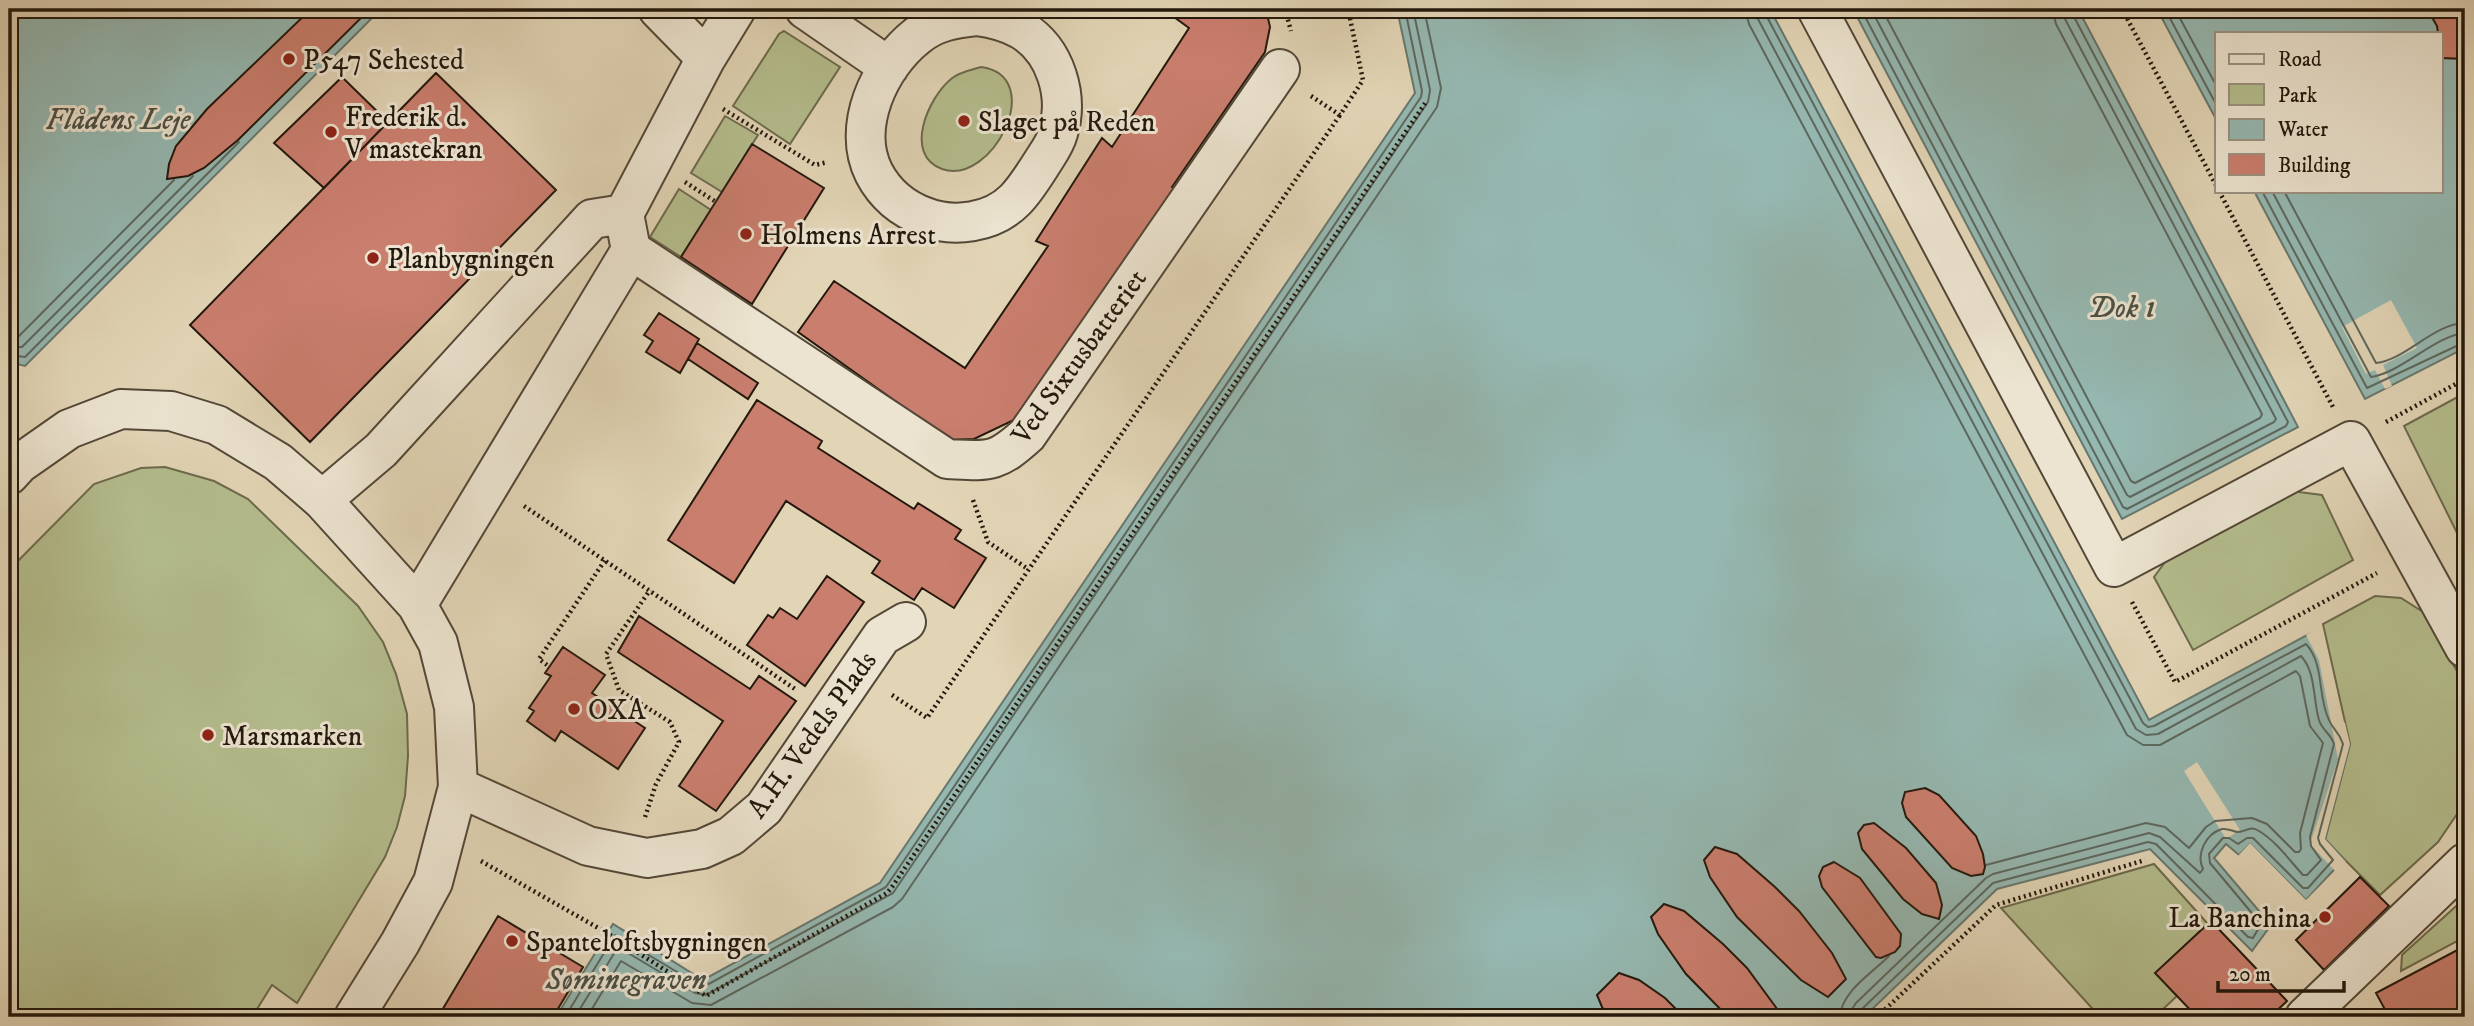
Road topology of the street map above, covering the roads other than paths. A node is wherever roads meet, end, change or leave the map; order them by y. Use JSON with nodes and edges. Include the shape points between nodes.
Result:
{"nodes":[{"id":1,"x":658,"y":9,"type":"edge"},
{"id":2,"x":736,"y":9,"type":"edge"},
{"id":3,"x":805,"y":9,"type":"edge"},
{"id":4,"x":1817,"y":9,"type":"edge"},
{"id":5,"x":889,"y":67,"type":"junction"},
{"id":6,"x":1278,"y":71,"type":"road end"},
{"id":7,"x":698,"y":73,"type":"junction"},
{"id":8,"x":624,"y":214,"type":"junction"},
{"id":9,"x":631,"y":250,"type":"junction"},
{"id":10,"x":12,"y":465,"type":"edge"},
{"id":11,"x":322,"y":500,"type":"junction"},
{"id":12,"x":417,"y":605,"type":"junction"},
{"id":13,"x":906,"y":622,"type":"dead end"},
{"id":14,"x":2465,"y":648,"type":"edge"},
{"id":15,"x":458,"y":786,"type":"junction"},
{"id":16,"x":2465,"y":863,"type":"edge"},
{"id":17,"x":354,"y":1017,"type":"edge"},
{"id":18,"x":2305,"y":1017,"type":"edge"}],
"edges":[{"from":1,"to":7,"type":"street"},
{"from":2,"to":7,"type":"street"},
{"from":3,"to":5,"type":"street"},
{"from":4,"to":14,"type":"street","via":[[2114,567],[2351,441]]},
{"from":5,"to":5,"type":"street","via":[[916,36],[957,18],[995,19],[1022,30],[1035,42],[1055,70],[1063,112],[1058,136],[1014,201],[995,214],[958,223],[914,213],[890,195],[874,174],[865,127],[870,102]]},
{"from":6,"to":9,"type":"street","name":"Ved Sixtusbatteriet","via":[[1027,435],[1006,454],[982,461],[947,459]]},
{"from":7,"to":8,"type":"street"},
{"from":8,"to":9,"type":"street"},
{"from":8,"to":11,"type":"street","via":[[592,219],[381,450]]},
{"from":9,"to":12,"type":"street"},
{"from":10,"to":11,"type":"street","via":[[69,429],[121,409],[171,411],[217,425],[278,462]]},
{"from":11,"to":12,"type":"street"},
{"from":12,"to":15,"type":"street","via":[[438,643],[454,708]]},
{"from":13,"to":15,"type":"street","name":"A.H. Vedels Plads","via":[[882,636],[765,808],[731,836],[702,849],[647,858],[589,846]]},
{"from":15,"to":17,"type":"street","via":[[433,881]]},
{"from":16,"to":18,"type":"street"}]}
